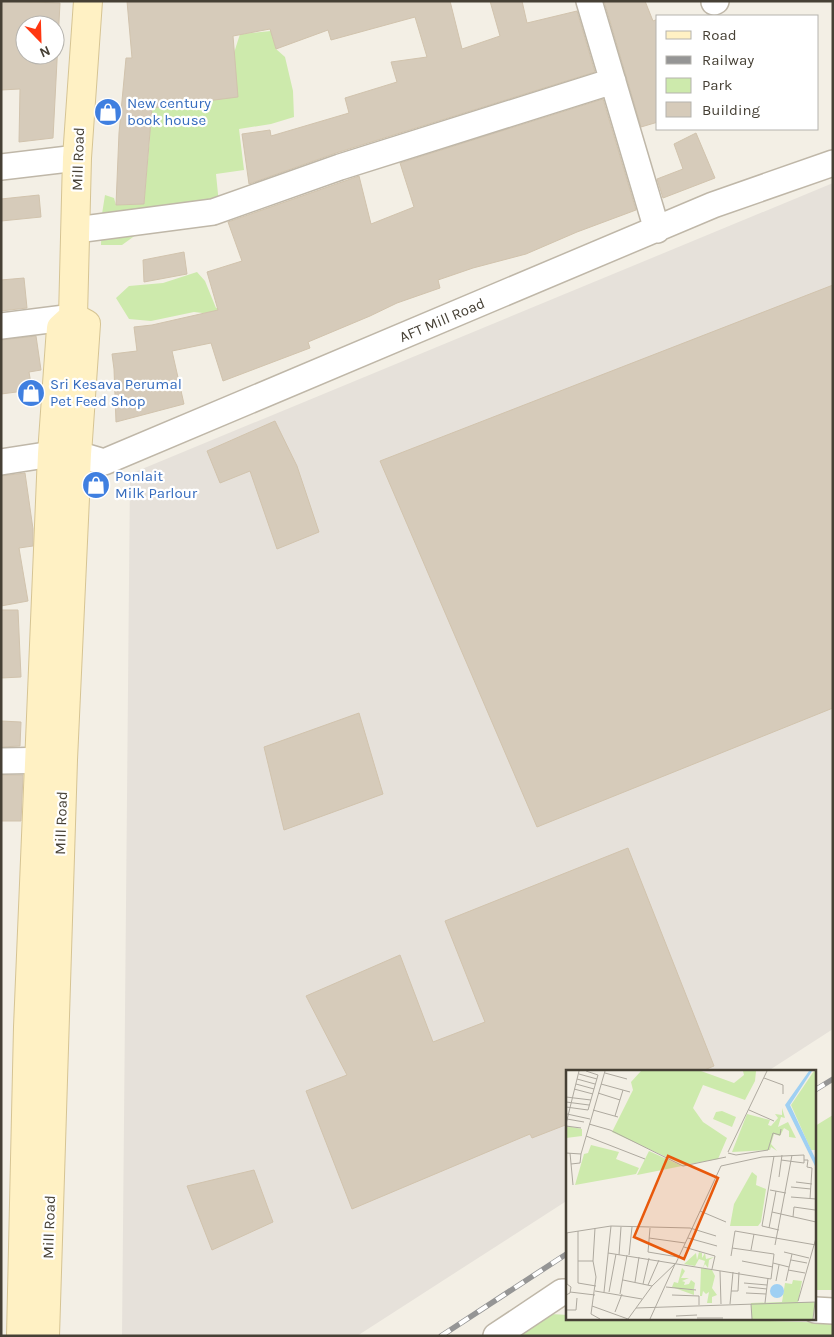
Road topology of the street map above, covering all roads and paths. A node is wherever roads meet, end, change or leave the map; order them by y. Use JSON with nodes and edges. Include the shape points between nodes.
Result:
{"nodes":[{"id":1,"x":88,"y":1,"type":"edge"},
{"id":2,"x":589,"y":1,"type":"edge"},
{"id":3,"x":613,"y":81,"type":"junction"},
{"id":4,"x":77,"y":158,"type":"junction"},
{"id":5,"x":833,"y":164,"type":"edge"},
{"id":6,"x":1,"y":167,"type":"edge"},
{"id":7,"x":76,"y":230,"type":"junction"},
{"id":8,"x":657,"y":230,"type":"junction"},
{"id":9,"x":73,"y":317,"type":"junction"},
{"id":10,"x":1,"y":326,"type":"edge"},
{"id":11,"x":65,"y":454,"type":"junction"},
{"id":12,"x":1,"y":462,"type":"edge"},
{"id":13,"x":51,"y":760,"type":"junction"},
{"id":14,"x":1,"y":761,"type":"edge"},
{"id":15,"x":566,"y":1292,"type":"edge"},
{"id":16,"x":816,"y":1310,"type":"edge"},
{"id":17,"x":833,"y":1311,"type":"edge"},
{"id":18,"x":21,"y":1336,"type":"edge"},
{"id":19,"x":45,"y":1336,"type":"edge"},
{"id":20,"x":496,"y":1336,"type":"edge"}],
"edges":[{"from":1,"to":4,"type":"main road","name":"Mill Road"},
{"from":2,"to":3,"type":"street"},
{"from":3,"to":7,"type":"street","via":[[340,167],[213,212]]},
{"from":3,"to":8,"type":"street"},
{"from":4,"to":6,"type":"street"},
{"from":4,"to":7,"type":"main road","name":"Mill Road"},
{"from":5,"to":8,"type":"street","name":"AFT Mill Road","via":[[713,205]]},
{"from":7,"to":9,"type":"main road","name":"Mill Road"},
{"from":8,"to":11,"type":"street","name":"AFT Mill Road","via":[[104,462]]},
{"from":9,"to":10,"type":"street"},
{"from":9,"to":11,"type":"main road","name":"Mill Road","via":[[86,324]]},
{"from":11,"to":12,"type":"street"},
{"from":11,"to":13,"type":"main road","name":"Mill Road"},
{"from":13,"to":14,"type":"street"},
{"from":13,"to":18,"type":"main road","name":"Mill Road","via":[[28,1027]]},
{"from":13,"to":19,"type":"main road","name":"Mill Road"},
{"from":15,"to":20,"type":"street"},
{"from":16,"to":17,"type":"street"}]}
